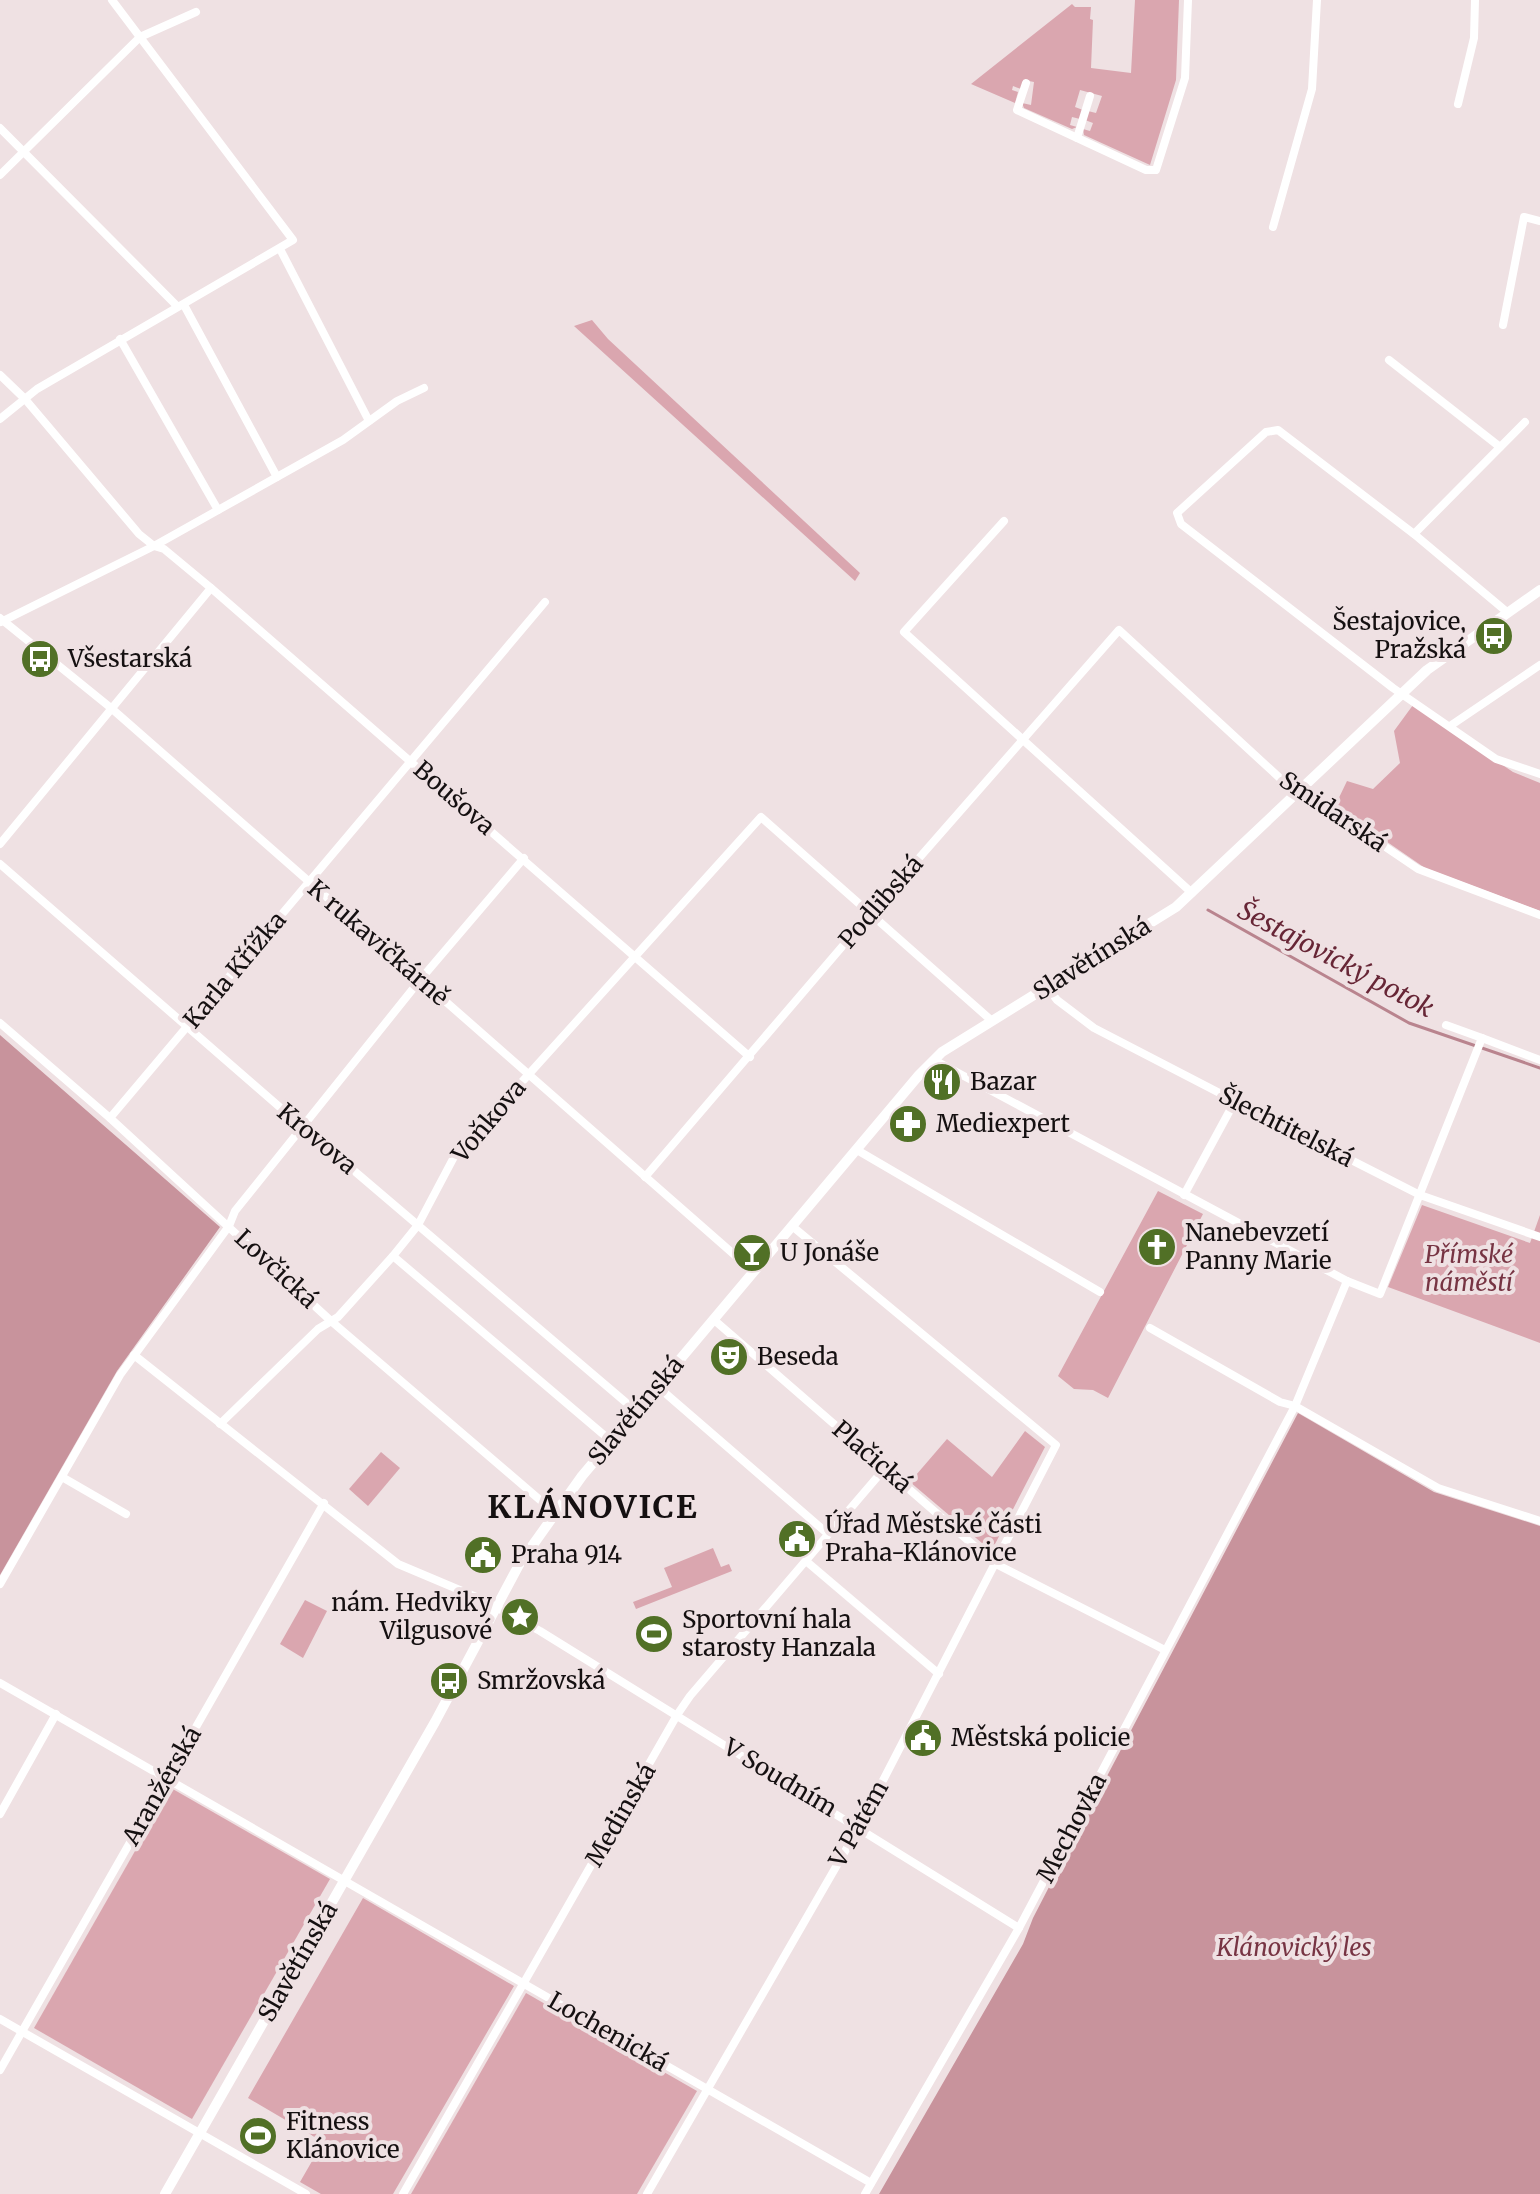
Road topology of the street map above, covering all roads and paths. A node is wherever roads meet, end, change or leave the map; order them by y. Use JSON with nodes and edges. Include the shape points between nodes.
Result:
{"nodes":[{"id":1,"x":112,"y":0,"type":"edge"},
{"id":2,"x":1188,"y":0,"type":"edge"},
{"id":3,"x":1317,"y":0,"type":"edge"},
{"id":4,"x":1475,"y":0,"type":"edge"},
{"id":5,"x":196,"y":12,"type":"dead end"},
{"id":6,"x":140,"y":37,"type":"junction"},
{"id":7,"x":1026,"y":83,"type":"dead end"},
{"id":8,"x":1090,"y":96,"type":"dead end"},
{"id":9,"x":1458,"y":104,"type":"dead end"},
{"id":10,"x":0,"y":128,"type":"edge"},
{"id":11,"x":1077,"y":138,"type":"junction"},
{"id":12,"x":24,"y":152,"type":"junction"},
{"id":13,"x":0,"y":175,"type":"edge"},
{"id":14,"x":1540,"y":221,"type":"edge"},
{"id":15,"x":1273,"y":227,"type":"dead end"},
{"id":16,"x":280,"y":249,"type":"junction"},
{"id":17,"x":180,"y":306,"type":"junction"},
{"id":18,"x":1503,"y":325,"type":"dead end"},
{"id":19,"x":120,"y":339,"type":"junction"},
{"id":20,"x":1389,"y":360,"type":"dead end"},
{"id":21,"x":0,"y":375,"type":"edge"},
{"id":22,"x":424,"y":388,"type":"dead end"},
{"id":23,"x":25,"y":399,"type":"junction"},
{"id":24,"x":0,"y":419,"type":"edge"},
{"id":25,"x":369,"y":421,"type":"junction"},
{"id":26,"x":1525,"y":422,"type":"dead end"},
{"id":27,"x":1500,"y":447,"type":"junction"},
{"id":28,"x":277,"y":477,"type":"junction"},
{"id":29,"x":218,"y":510,"type":"junction"},
{"id":30,"x":1004,"y":521,"type":"dead end"},
{"id":31,"x":1414,"y":534,"type":"junction"},
{"id":32,"x":154,"y":546,"type":"junction"},
{"id":33,"x":211,"y":588,"type":"junction"},
{"id":34,"x":1540,"y":590,"type":"edge"},
{"id":35,"x":545,"y":602,"type":"dead end"},
{"id":36,"x":1507,"y":612,"type":"junction"},
{"id":37,"x":1,"y":620,"type":"edge"},
{"id":38,"x":1119,"y":630,"type":"joint"},
{"id":39,"x":1540,"y":665,"type":"edge"},
{"id":40,"x":1403,"y":692,"type":"junction"},
{"id":41,"x":111,"y":708,"type":"junction"},
{"id":42,"x":1450,"y":726,"type":"junction"},
{"id":43,"x":1021,"y":741,"type":"junction"},
{"id":44,"x":413,"y":761,"type":"junction"},
{"id":45,"x":1540,"y":774,"type":"edge"},
{"id":46,"x":1296,"y":793,"type":"junction"},
{"id":47,"x":0,"y":844,"type":"edge"},
{"id":48,"x":524,"y":858,"type":"junction"},
{"id":49,"x":0,"y":864,"type":"edge"},
{"id":50,"x":308,"y":882,"type":"junction"},
{"id":51,"x":1192,"y":893,"type":"junction"},
{"id":52,"x":870,"y":914,"type":"junction"},
{"id":53,"x":1540,"y":915,"type":"edge"},
{"id":54,"x":637,"y":956,"type":"junction"},
{"id":55,"x":420,"y":980,"type":"junction"},
{"id":56,"x":1047,"y":987,"type":"junction"},
{"id":57,"x":992,"y":1021,"type":"junction"},
{"id":58,"x":0,"y":1023,"type":"edge"},
{"id":59,"x":1446,"y":1025,"type":"dead end"},
{"id":60,"x":188,"y":1027,"type":"junction"},
{"id":61,"x":1481,"y":1041,"type":"junction"},
{"id":62,"x":750,"y":1057,"type":"junction"},
{"id":63,"x":934,"y":1060,"type":"junction"},
{"id":64,"x":1540,"y":1060,"type":"edge"},
{"id":65,"x":528,"y":1075,"type":"junction"},
{"id":66,"x":1235,"y":1101,"type":"junction"},
{"id":67,"x":110,"y":1118,"type":"junction"},
{"id":68,"x":302,"y":1126,"type":"junction"},
{"id":69,"x":857,"y":1150,"type":"junction"},
{"id":70,"x":645,"y":1177,"type":"junction"},
{"id":71,"x":1184,"y":1195,"type":"junction"},
{"id":72,"x":1420,"y":1195,"type":"junction"},
{"id":73,"x":418,"y":1225,"type":"junction"},
{"id":74,"x":229,"y":1226,"type":"junction"},
{"id":75,"x":792,"y":1226,"type":"junction"},
{"id":76,"x":1540,"y":1237,"type":"edge"},
{"id":77,"x":393,"y":1256,"type":"junction"},
{"id":78,"x":754,"y":1272,"type":"junction"},
{"id":79,"x":1347,"y":1281,"type":"junction"},
{"id":80,"x":1100,"y":1292,"type":"dead end"},
{"id":81,"x":713,"y":1319,"type":"junction"},
{"id":82,"x":331,"y":1321,"type":"junction"},
{"id":83,"x":1150,"y":1328,"type":"dead end"},
{"id":84,"x":134,"y":1355,"type":"junction"},
{"id":85,"x":657,"y":1386,"type":"junction"},
{"id":86,"x":1295,"y":1406,"type":"junction"},
{"id":87,"x":636,"y":1411,"type":"junction"},
{"id":88,"x":220,"y":1424,"type":"junction"},
{"id":89,"x":611,"y":1441,"type":"junction"},
{"id":90,"x":885,"y":1468,"type":"junction"},
{"id":91,"x":62,"y":1477,"type":"junction"},
{"id":92,"x":324,"y":1503,"type":"junction"},
{"id":93,"x":554,"y":1512,"type":"junction"},
{"id":94,"x":126,"y":1514,"type":"dead end"},
{"id":95,"x":1540,"y":1521,"type":"edge"},
{"id":96,"x":828,"y":1534,"type":"junction"},
{"id":97,"x":806,"y":1561,"type":"junction"},
{"id":98,"x":994,"y":1563,"type":"junction"},
{"id":99,"x":0,"y":1584,"type":"edge"},
{"id":100,"x":497,"y":1607,"type":"junction"},
{"id":101,"x":1165,"y":1650,"type":"junction"},
{"id":102,"x":939,"y":1674,"type":"junction"},
{"id":103,"x":0,"y":1683,"type":"edge"},
{"id":104,"x":56,"y":1714,"type":"junction"},
{"id":105,"x":677,"y":1715,"type":"junction"},
{"id":106,"x":167,"y":1778,"type":"junction"},
{"id":107,"x":0,"y":1814,"type":"edge"},
{"id":108,"x":859,"y":1827,"type":"junction"},
{"id":109,"x":345,"y":1881,"type":"junction"},
{"id":110,"x":1019,"y":1928,"type":"junction"},
{"id":111,"x":524,"y":1983,"type":"junction"},
{"id":112,"x":0,"y":2019,"type":"edge"},
{"id":113,"x":22,"y":2031,"type":"junction"},
{"id":114,"x":0,"y":2070,"type":"edge"},
{"id":115,"x":707,"y":2090,"type":"junction"},
{"id":116,"x":200,"y":2133,"type":"junction"},
{"id":117,"x":871,"y":2183,"type":"junction"},
{"id":118,"x":165,"y":2194,"type":"edge"},
{"id":119,"x":306,"y":2194,"type":"edge"},
{"id":120,"x":403,"y":2194,"type":"edge"},
{"id":121,"x":647,"y":2194,"type":"edge"},
{"id":122,"x":865,"y":2194,"type":"edge"}],
"edges":[{"from":1,"to":6,"type":"street"},
{"from":2,"to":11,"type":"street","via":[[1185,78],[1156,170]]},
{"from":3,"to":15,"type":"street","via":[[1312,89]]},
{"from":4,"to":9,"type":"street","via":[[1474,38]]},
{"from":5,"to":6,"type":"street"},
{"from":6,"to":12,"type":"street"},
{"from":6,"to":16,"type":"street","via":[[293,240]]},
{"from":7,"to":11,"type":"street","via":[[1017,110]]},
{"from":8,"to":11,"type":"street"},
{"from":10,"to":12,"type":"street"},
{"from":12,"to":13,"type":"street"},
{"from":12,"to":17,"type":"street"},
{"from":14,"to":18,"type":"street","via":[[1524,217]]},
{"from":16,"to":17,"type":"street"},
{"from":16,"to":25,"type":"street"},
{"from":17,"to":19,"type":"street"},
{"from":17,"to":28,"type":"street"},
{"from":19,"to":23,"type":"street"},
{"from":19,"to":29,"type":"street"},
{"from":20,"to":27,"type":"street"},
{"from":21,"to":23,"type":"street","name":"Boušova"},
{"from":22,"to":25,"type":"street"},
{"from":23,"to":24,"type":"street"},
{"from":23,"to":32,"type":"street","name":"Boušova"},
{"from":25,"to":28,"type":"street"},
{"from":26,"to":27,"type":"street"},
{"from":27,"to":31,"type":"street"},
{"from":28,"to":29,"type":"street"},
{"from":29,"to":32,"type":"street"},
{"from":30,"to":43,"type":"street","via":[[904,632]]},
{"from":31,"to":36,"type":"street"},
{"from":31,"to":40,"type":"street","via":[[1278,430],[1266,432],[1177,513],[1181,524]]},
{"from":32,"to":33,"type":"street","name":"Boušova"},
{"from":32,"to":37,"type":"street"},
{"from":33,"to":41,"type":"street"},
{"from":33,"to":44,"type":"street","name":"Boušova"},
{"from":34,"to":36,"type":"street","name":"Slavětínská"},
{"from":35,"to":44,"type":"street","name":"Karla Křížka"},
{"from":36,"to":40,"type":"street","name":"Slavětínská"},
{"from":37,"to":41,"type":"street","name":"K rukavičkárně"},
{"from":38,"to":43,"type":"street","name":"Podlibská"},
{"from":38,"to":46,"type":"street","name":"Smidarská"},
{"from":39,"to":42,"type":"street"},
{"from":40,"to":42,"type":"street"},
{"from":40,"to":46,"type":"street","name":"Slavětínská"},
{"from":41,"to":47,"type":"street"},
{"from":41,"to":50,"type":"street","name":"K rukavičkárně"},
{"from":42,"to":45,"type":"street","via":[[1496,759]]},
{"from":43,"to":51,"type":"street"},
{"from":43,"to":52,"type":"street","name":"Podlibská"},
{"from":44,"to":48,"type":"street","name":"Boušova"},
{"from":44,"to":50,"type":"street","name":"Karla Křížka"},
{"from":46,"to":51,"type":"street","name":"Slavětínská"},
{"from":46,"to":53,"type":"street","name":"Smidarská","via":[[1316,800],[1418,869]]},
{"from":48,"to":54,"type":"street","name":"Boušova"},
{"from":48,"to":55,"type":"street"},
{"from":49,"to":60,"type":"street","name":"Krovova"},
{"from":50,"to":55,"type":"street","name":"K rukavičkárně"},
{"from":50,"to":60,"type":"street","name":"Karla Křížka"},
{"from":51,"to":56,"type":"street","name":"Slavětínská"},
{"from":52,"to":54,"type":"street","name":"Voňkova","via":[[761,817]]},
{"from":52,"to":57,"type":"street"},
{"from":52,"to":62,"type":"street","name":"Podlibská"},
{"from":54,"to":62,"type":"street","name":"Boušova"},
{"from":54,"to":65,"type":"street","name":"Voňkova"},
{"from":55,"to":65,"type":"street","name":"K rukavičkárně"},
{"from":55,"to":68,"type":"street"},
{"from":56,"to":57,"type":"street","name":"Slavětínská"},
{"from":56,"to":66,"type":"street","name":"Šlechtitelská","via":[[1094,1028]]},
{"from":57,"to":63,"type":"street","name":"Slavětínská"},
{"from":58,"to":67,"type":"street","name":"Lovčická"},
{"from":59,"to":61,"type":"street"},
{"from":60,"to":67,"type":"street","name":"Karla Křížka"},
{"from":60,"to":68,"type":"street","name":"Krovova"},
{"from":61,"to":64,"type":"street"},
{"from":61,"to":72,"type":"street"},
{"from":62,"to":70,"type":"street","name":"Podlibská"},
{"from":63,"to":69,"type":"street","name":"Slavětínská"},
{"from":63,"to":71,"type":"street"},
{"from":65,"to":70,"type":"street","name":"K rukavičkárně"},
{"from":65,"to":73,"type":"street","name":"Voňkova","via":[[454,1157]]},
{"from":66,"to":71,"type":"street"},
{"from":66,"to":72,"type":"street","name":"Šlechtitelská"},
{"from":67,"to":74,"type":"street","name":"Lovčická"},
{"from":68,"to":73,"type":"street","name":"Krovova"},
{"from":68,"to":74,"type":"street"},
{"from":69,"to":75,"type":"street","name":"Slavětínská"},
{"from":69,"to":80,"type":"street"},
{"from":70,"to":78,"type":"street","name":"K rukavičkárně"},
{"from":71,"to":79,"type":"street"},
{"from":72,"to":76,"type":"street","name":"Šlechtitelská"},
{"from":72,"to":79,"type":"street","via":[[1380,1294]]},
{"from":73,"to":77,"type":"street","name":"Voňkova"},
{"from":73,"to":87,"type":"street","name":"Krovova"},
{"from":74,"to":82,"type":"street","name":"Lovčická"},
{"from":74,"to":84,"type":"street"},
{"from":75,"to":78,"type":"street","name":"Slavětínská"},
{"from":75,"to":98,"type":"street","name":"V Pátém","via":[[1056,1445]]},
{"from":77,"to":82,"type":"street","name":"Voňkova"},
{"from":77,"to":89,"type":"street"},
{"from":78,"to":81,"type":"street","name":"Slavětínská"},
{"from":79,"to":86,"type":"street","name":"Mechovka"},
{"from":81,"to":85,"type":"street","name":"Slavětínská"},
{"from":81,"to":90,"type":"street","name":"Plačická"},
{"from":82,"to":88,"type":"street","name":"Voňkova"},
{"from":82,"to":93,"type":"street","name":"Lovčická"},
{"from":83,"to":86,"type":"street"},
{"from":84,"to":88,"type":"street"},
{"from":84,"to":91,"type":"street"},
{"from":85,"to":87,"type":"street","name":"Slavětínská"},
{"from":85,"to":96,"type":"street"},
{"from":86,"to":95,"type":"street","via":[[1438,1488]]},
{"from":86,"to":101,"type":"street","name":"Mechovka"},
{"from":87,"to":89,"type":"street","name":"Slavětínská"},
{"from":88,"to":92,"type":"street"},
{"from":89,"to":93,"type":"street","name":"Slavětínská"},
{"from":90,"to":96,"type":"street","name":"Medinská"},
{"from":90,"to":98,"type":"street","name":"Plačická"},
{"from":91,"to":94,"type":"street"},
{"from":91,"to":99,"type":"street"},
{"from":92,"to":100,"type":"street","via":[[398,1564]]},
{"from":92,"to":106,"type":"street","name":"Aranžérská"},
{"from":93,"to":100,"type":"street","name":"Slavětínská"},
{"from":96,"to":97,"type":"street","name":"Medinská"},
{"from":97,"to":102,"type":"street"},
{"from":97,"to":105,"type":"street","name":"Medinská"},
{"from":98,"to":101,"type":"street","name":"Plačická"},
{"from":98,"to":102,"type":"street","name":"V Pátém"},
{"from":100,"to":105,"type":"street","name":"V Soudním"},
{"from":100,"to":109,"type":"street","name":"Slavětínská"},
{"from":101,"to":110,"type":"street","name":"Mechovka"},
{"from":102,"to":108,"type":"street","name":"V Pátém"},
{"from":103,"to":104,"type":"street","name":"Lochenická"},
{"from":104,"to":106,"type":"street","name":"Lochenická"},
{"from":104,"to":107,"type":"street"},
{"from":105,"to":108,"type":"street","name":"V Soudním"},
{"from":105,"to":111,"type":"street","name":"Medinská"},
{"from":106,"to":109,"type":"street","name":"Lochenická"},
{"from":106,"to":113,"type":"street","name":"Aranžérská"},
{"from":108,"to":110,"type":"street","name":"V Soudním"},
{"from":108,"to":115,"type":"street","name":"V Pátém"},
{"from":109,"to":111,"type":"street","name":"Lochenická"},
{"from":109,"to":116,"type":"street","name":"Slavětínská"},
{"from":110,"to":117,"type":"street","name":"Mechovka"},
{"from":111,"to":115,"type":"street","name":"Lochenická"},
{"from":111,"to":120,"type":"street","name":"Medinská"},
{"from":112,"to":113,"type":"street"},
{"from":113,"to":114,"type":"street","name":"Aranžérská"},
{"from":113,"to":116,"type":"street"},
{"from":115,"to":117,"type":"street","name":"Lochenická"},
{"from":115,"to":121,"type":"street","name":"V Pátém"},
{"from":116,"to":118,"type":"street","name":"Slavětínská"},
{"from":116,"to":119,"type":"street"},
{"from":117,"to":122,"type":"street","name":"Mechovka"}]}
